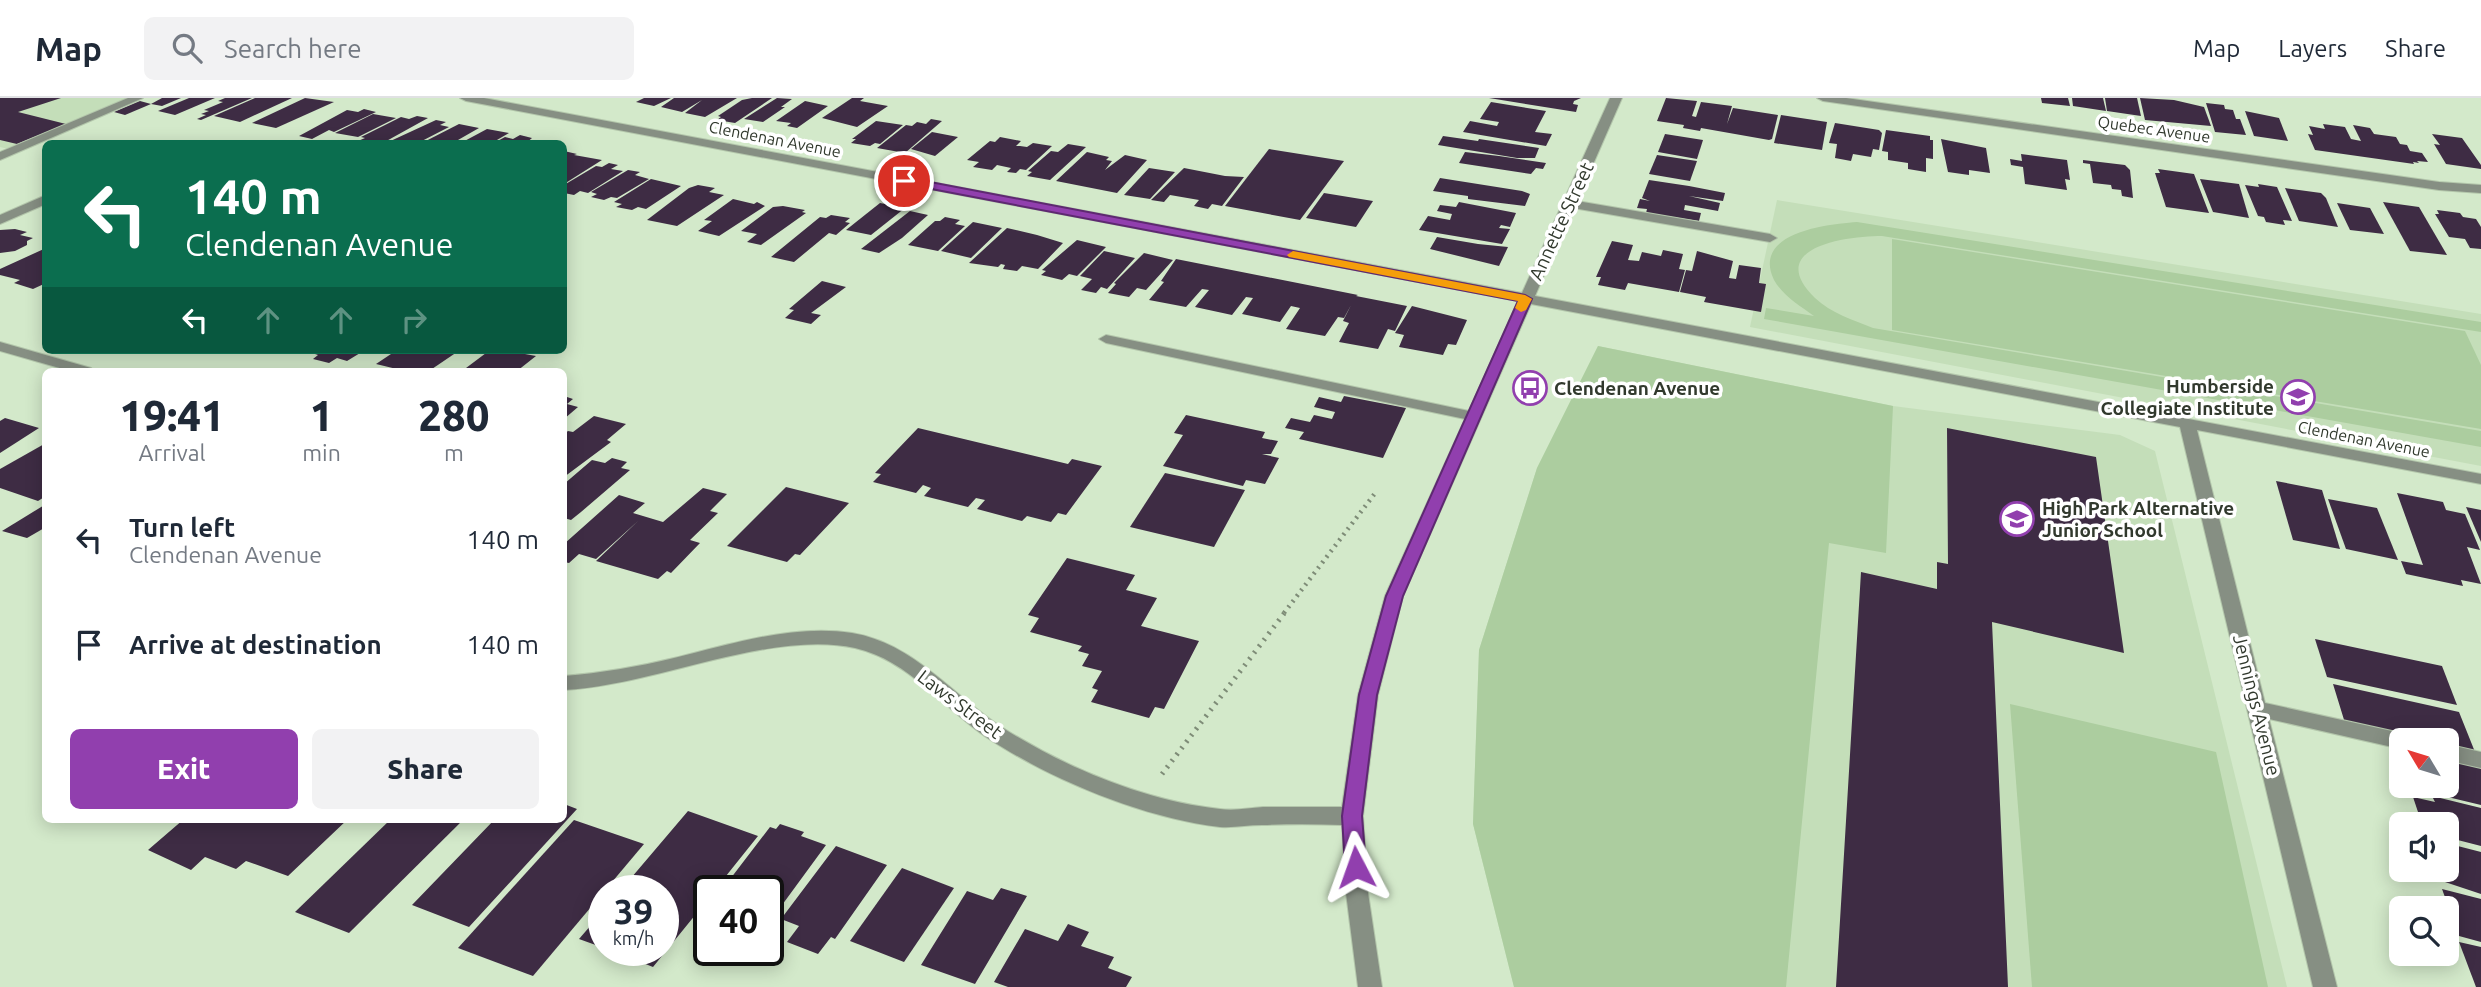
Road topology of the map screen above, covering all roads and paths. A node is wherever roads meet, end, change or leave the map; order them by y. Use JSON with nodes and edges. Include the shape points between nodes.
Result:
{"nodes":[{"id":1,"x":137,"y":98,"type":"edge"},
{"id":2,"x":466,"y":98,"type":"edge"},
{"id":3,"x":1616,"y":98,"type":"edge"},
{"id":4,"x":1823,"y":98,"type":"edge"},
{"id":5,"x":0,"y":156,"type":"edge"},
{"id":6,"x":2481,"y":189,"type":"edge"},
{"id":7,"x":42,"y":201,"type":"edge"},
{"id":8,"x":1569,"y":203,"type":"junction"},
{"id":9,"x":0,"y":220,"type":"edge"},
{"id":10,"x":1770,"y":238,"type":"dead end"},
{"id":11,"x":1525,"y":299,"type":"junction"},
{"id":12,"x":1106,"y":338,"type":"dead end"},
{"id":13,"x":0,"y":346,"type":"edge"},
{"id":14,"x":76,"y":368,"type":"edge"},
{"id":15,"x":1472,"y":416,"type":"junction"},
{"id":16,"x":2187,"y":423,"type":"junction"},
{"id":17,"x":2481,"y":479,"type":"edge"},
{"id":18,"x":1376,"y":492,"type":"dead end"},
{"id":19,"x":567,"y":683,"type":"edge"},
{"id":20,"x":2258,"y":709,"type":"junction"},
{"id":21,"x":2389,"y":738,"type":"edge"},
{"id":22,"x":2459,"y":755,"type":"edge"},
{"id":23,"x":2481,"y":760,"type":"edge"},
{"id":24,"x":1162,"y":774,"type":"dead end"},
{"id":25,"x":1352,"y":816,"type":"junction"},
{"id":26,"x":1370,"y":987,"type":"edge"},
{"id":27,"x":2325,"y":987,"type":"edge"}],
"edges":[{"from":1,"to":5,"type":"street"},
{"from":2,"to":11,"type":"street","name":"Clendenan Avenue"},
{"from":3,"to":8,"type":"street","name":"Annette Street"},
{"from":4,"to":6,"type":"street","name":"Quebec Avenue"},
{"from":7,"to":9,"type":"street"},
{"from":8,"to":10,"type":"street"},
{"from":8,"to":11,"type":"street","name":"Annette Street"},
{"from":11,"to":15,"type":"street","name":"Annette Street"},
{"from":11,"to":16,"type":"street","name":"Clendenan Avenue"},
{"from":12,"to":15,"type":"street"},
{"from":13,"to":14,"type":"street"},
{"from":15,"to":25,"type":"street","name":"Annette Street","via":[[1394,596],[1368,695]]},
{"from":16,"to":17,"type":"street","name":"Clendenan Avenue"},
{"from":16,"to":20,"type":"street","name":"Jennings Avenue"},
{"from":18,"to":24,"type":"path"},
{"from":19,"to":25,"type":"street","name":"Laws Street","via":[[652,672],[797,639],[852,640],[899,659],[970,717],[1032,754],[1155,805],[1221,818]]},
{"from":20,"to":21,"type":"street"},
{"from":20,"to":27,"type":"street","name":"Jennings Avenue"},
{"from":22,"to":23,"type":"street"},
{"from":25,"to":26,"type":"street","name":"Annette Street"}]}
